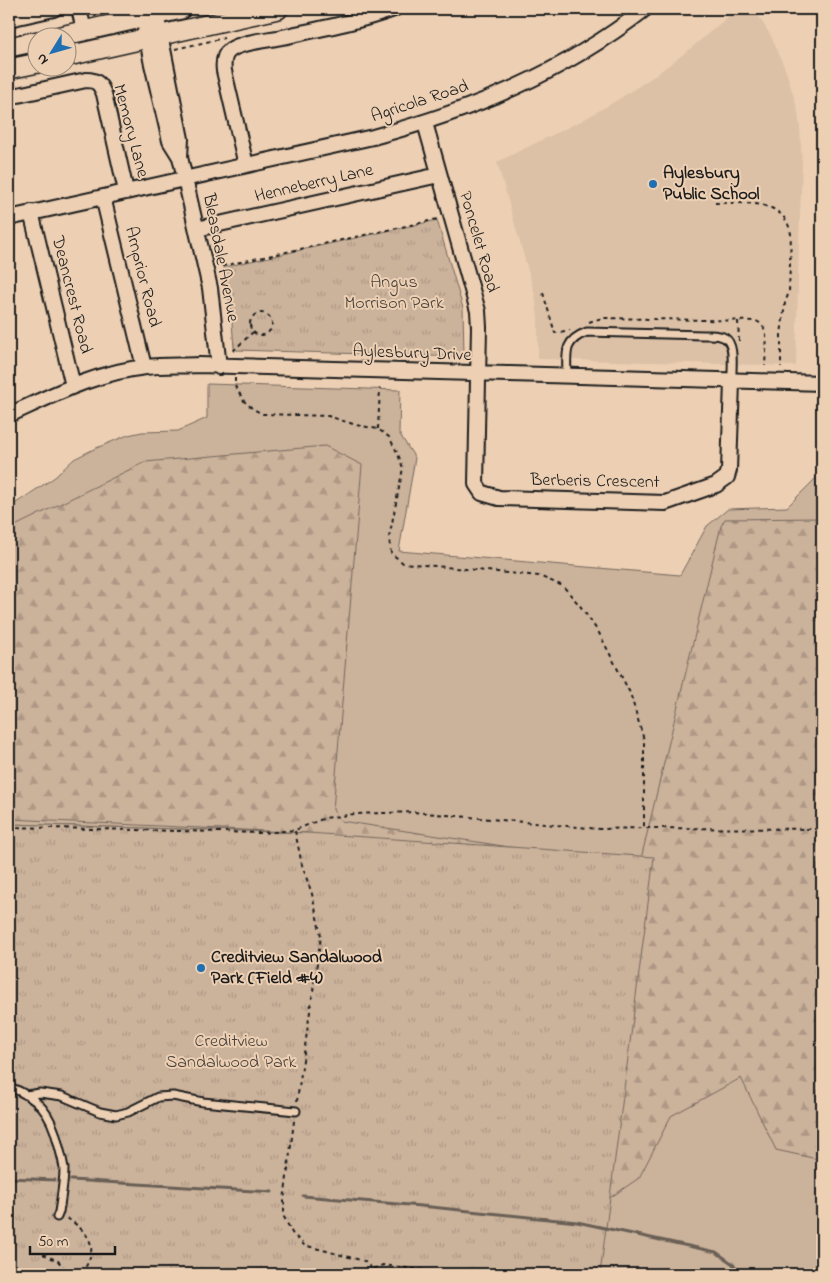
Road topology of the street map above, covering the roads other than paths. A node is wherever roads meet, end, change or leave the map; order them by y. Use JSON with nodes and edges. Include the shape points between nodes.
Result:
{"nodes":[{"id":1,"x":54,"y":9,"type":"edge"},
{"id":2,"x":79,"y":9,"type":"edge"},
{"id":3,"x":181,"y":9,"type":"edge"},
{"id":4,"x":278,"y":9,"type":"edge"},
{"id":5,"x":394,"y":9,"type":"edge"},
{"id":6,"x":645,"y":9,"type":"edge"},
{"id":7,"x":149,"y":12,"type":"edge"},
{"id":8,"x":9,"y":19,"type":"edge"},
{"id":9,"x":84,"y":30,"type":"junction"},
{"id":10,"x":78,"y":32,"type":"edge"},
{"id":11,"x":153,"y":37,"type":"junction"},
{"id":12,"x":28,"y":43,"type":"edge"},
{"id":13,"x":9,"y":47,"type":"edge"},
{"id":14,"x":78,"y":54,"type":"edge"},
{"id":15,"x":28,"y":64,"type":"edge"},
{"id":16,"x":9,"y":69,"type":"edge"},
{"id":17,"x":9,"y":97,"type":"edge"},
{"id":18,"x":425,"y":123,"type":"junction"},
{"id":19,"x":246,"y":165,"type":"junction"},
{"id":20,"x":439,"y":175,"type":"junction"},
{"id":21,"x":185,"y":178,"type":"junction"},
{"id":22,"x":126,"y":192,"type":"junction"},
{"id":23,"x":103,"y":197,"type":"junction"},
{"id":24,"x":31,"y":212,"type":"junction"},
{"id":25,"x":9,"y":218,"type":"edge"},
{"id":26,"x":197,"y":229,"type":"junction"},
{"id":27,"x":144,"y":367,"type":"junction"},
{"id":28,"x":219,"y":367,"type":"junction"},
{"id":29,"x":478,"y":374,"type":"junction"},
{"id":30,"x":567,"y":377,"type":"junction"},
{"id":31,"x":732,"y":382,"type":"junction"},
{"id":32,"x":822,"y":383,"type":"edge"},
{"id":33,"x":73,"y":386,"type":"junction"},
{"id":34,"x":9,"y":415,"type":"edge"},
{"id":35,"x":9,"y":1088,"type":"edge"},
{"id":36,"x":26,"y":1095,"type":"junction"},
{"id":37,"x":296,"y":1111,"type":"road end"},
{"id":38,"x":58,"y":1215,"type":"road end"}],
"edges":[{"from":1,"to":8,"type":"street"},
{"from":2,"to":9,"type":"street"},
{"from":3,"to":7,"type":"main road"},
{"from":4,"to":11,"type":"main road"},
{"from":5,"to":19,"type":"street","via":[[229,50],[223,63],[224,71]]},
{"from":6,"to":18,"type":"street","name":"Agricola Road","via":[[594,45],[546,73]]},
{"from":7,"to":9,"type":"main road"},
{"from":7,"to":11,"type":"street","name":"Bleasdale Avenue"},
{"from":9,"to":10,"type":"main road"},
{"from":11,"to":14,"type":"main road"},
{"from":11,"to":21,"type":"street","name":"Bleasdale Avenue","via":[[182,139],[180,157]]},
{"from":12,"to":13,"type":"main road"},
{"from":15,"to":16,"type":"main road"},
{"from":17,"to":22,"type":"street","name":"Memory Lane","via":[[86,80],[100,84]]},
{"from":18,"to":19,"type":"street","name":"Agricola Road"},
{"from":18,"to":20,"type":"street","name":"Poncelet Road"},
{"from":19,"to":21,"type":"street","name":"Agricola Road"},
{"from":20,"to":26,"type":"street","name":"Henneberry Lane"},
{"from":20,"to":29,"type":"street","name":"Poncelet Road","via":[[475,294]]},
{"from":21,"to":22,"type":"street","name":"Agricola Road"},
{"from":21,"to":26,"type":"street","name":"Bleasdale Avenue"},
{"from":22,"to":23,"type":"street","name":"Agricola Road"},
{"from":23,"to":24,"type":"street","name":"Agricola Road"},
{"from":23,"to":27,"type":"street","name":"Arnprior Road"},
{"from":24,"to":25,"type":"street","name":"Agricola Road"},
{"from":24,"to":33,"type":"street","name":"Deancrest Road"},
{"from":26,"to":28,"type":"street","name":"Bleasdale Avenue","via":[[210,288]]},
{"from":27,"to":28,"type":"street","name":"Aylesbury Drive"},
{"from":27,"to":33,"type":"street","name":"Aylesbury Drive"},
{"from":28,"to":29,"type":"street","name":"Aylesbury Drive"},
{"from":29,"to":30,"type":"street","name":"Aylesbury Drive"},
{"from":29,"to":31,"type":"street","name":"Berberis Crescent","via":[[478,489],[486,496],[499,498],[556,500],[665,503],[722,482],[728,470]]},
{"from":30,"to":31,"type":"street","name":"Aylesbury Drive"},
{"from":30,"to":31,"type":"lane","via":[[569,343],[587,332],[704,335],[719,336],[729,342]]},
{"from":31,"to":32,"type":"street","name":"Aylesbury Drive"},
{"from":33,"to":34,"type":"street","name":"Aylesbury Drive"},
{"from":35,"to":36,"type":"lane"},
{"from":36,"to":37,"type":"lane","via":[[62,1096],[116,1115],[158,1097],[173,1096]]},
{"from":36,"to":38,"type":"lane","via":[[46,1111],[54,1127],[64,1168]]}]}
